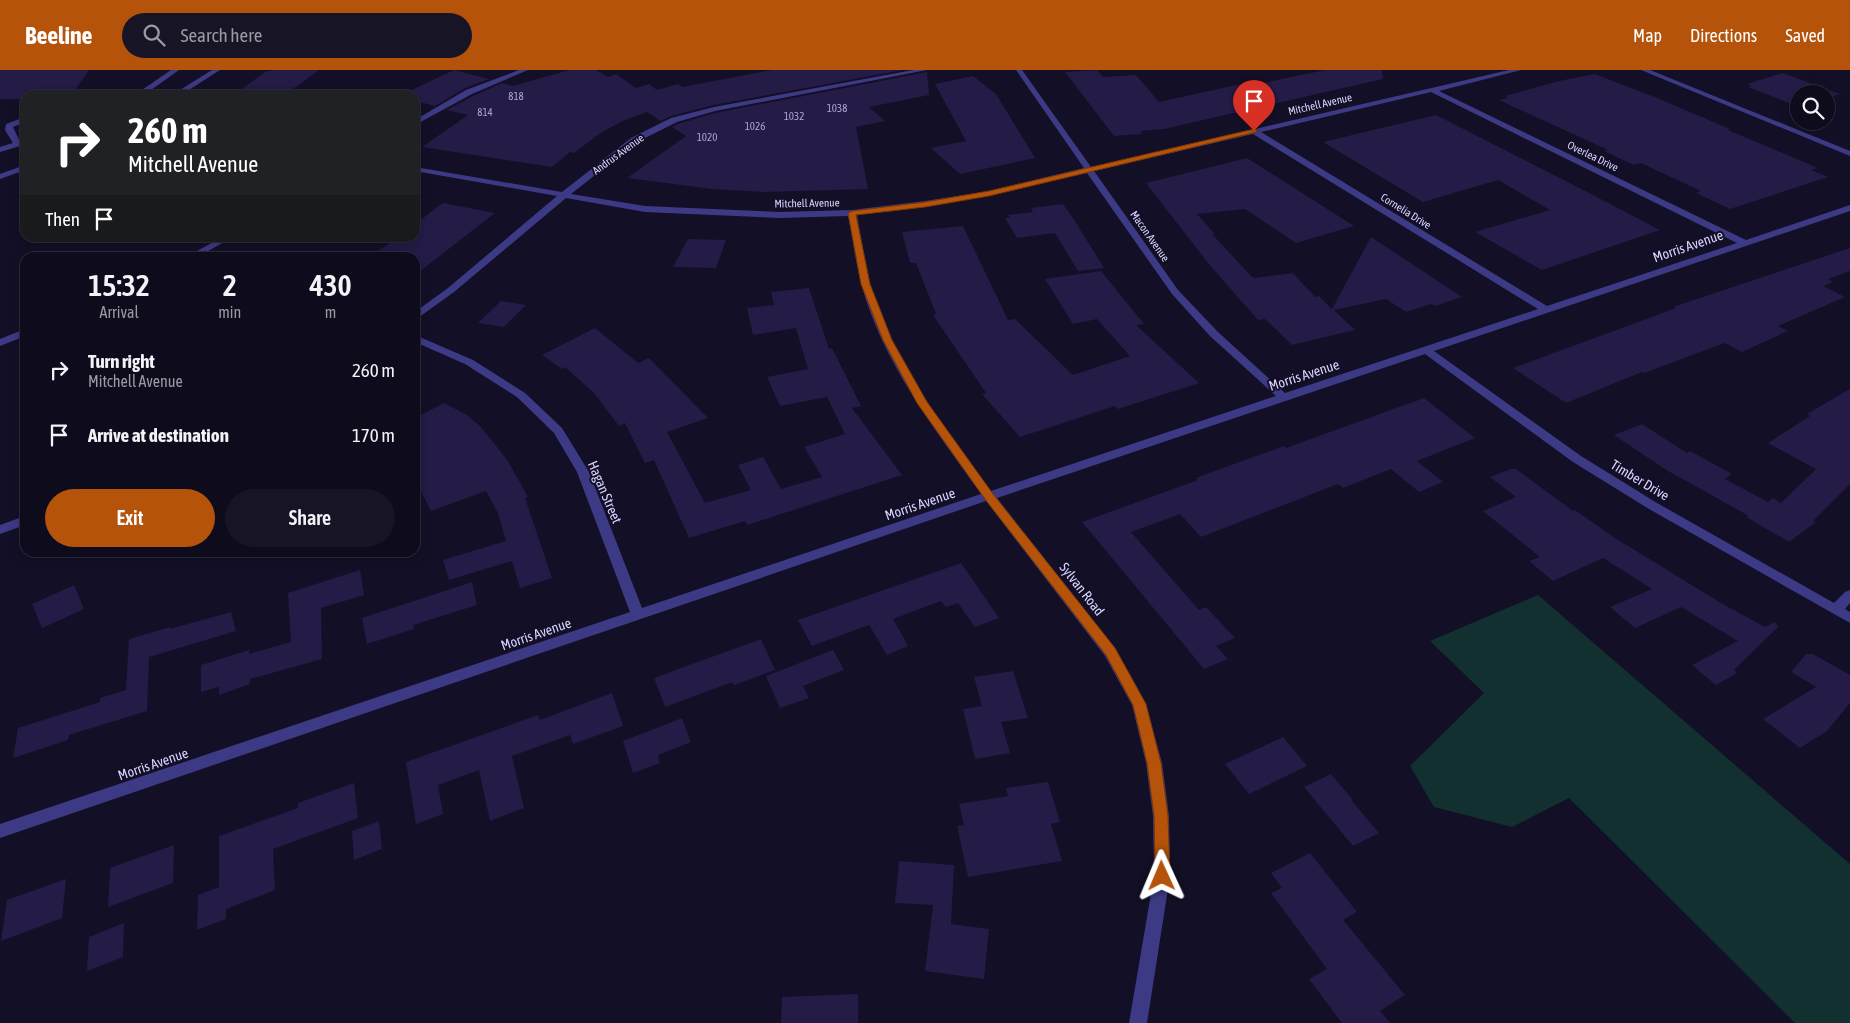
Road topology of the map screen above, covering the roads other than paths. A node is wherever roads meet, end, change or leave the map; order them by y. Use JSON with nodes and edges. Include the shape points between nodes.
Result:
{"nodes":[{"id":1,"x":176,"y":70,"type":"edge"},
{"id":2,"x":217,"y":70,"type":"edge"},
{"id":3,"x":525,"y":70,"type":"edge"},
{"id":4,"x":924,"y":70,"type":"edge"},
{"id":5,"x":1020,"y":70,"type":"edge"},
{"id":6,"x":1518,"y":70,"type":"edge"},
{"id":7,"x":1644,"y":70,"type":"edge"},
{"id":8,"x":149,"y":90,"type":"edge"},
{"id":9,"x":184,"y":90,"type":"edge"},
{"id":10,"x":1432,"y":90,"type":"junction"},
{"id":11,"x":420,"y":120,"type":"edge"},
{"id":12,"x":20,"y":121,"type":"edge"},
{"id":13,"x":1254,"y":131,"type":"junction"},
{"id":14,"x":20,"y":145,"type":"edge"},
{"id":15,"x":20,"y":146,"type":"edge"},
{"id":16,"x":0,"y":150,"type":"edge"},
{"id":17,"x":1850,"y":154,"type":"edge"},
{"id":18,"x":20,"y":169,"type":"edge"},
{"id":19,"x":1089,"y":169,"type":"junction"},
{"id":20,"x":420,"y":170,"type":"edge"},
{"id":21,"x":0,"y":177,"type":"edge"},
{"id":22,"x":564,"y":195,"type":"junction"},
{"id":23,"x":1850,"y":208,"type":"edge"},
{"id":24,"x":852,"y":213,"type":"junction"},
{"id":25,"x":219,"y":242,"type":"edge"},
{"id":26,"x":1745,"y":243,"type":"junction"},
{"id":27,"x":200,"y":252,"type":"edge"},
{"id":28,"x":1546,"y":310,"type":"junction"},
{"id":29,"x":420,"y":313,"type":"edge"},
{"id":30,"x":20,"y":334,"type":"edge"},
{"id":31,"x":420,"y":340,"type":"edge"},
{"id":32,"x":0,"y":343,"type":"edge"},
{"id":33,"x":1426,"y":350,"type":"junction"},
{"id":34,"x":1283,"y":397,"type":"junction"},
{"id":35,"x":989,"y":496,"type":"junction"},
{"id":36,"x":20,"y":522,"type":"edge"},
{"id":37,"x":0,"y":530,"type":"edge"},
{"id":38,"x":1850,"y":595,"type":"edge"},
{"id":39,"x":1835,"y":610,"type":"junction"},
{"id":40,"x":638,"y":616,"type":"junction"},
{"id":41,"x":1850,"y":618,"type":"edge"},
{"id":42,"x":0,"y":831,"type":"edge"},
{"id":43,"x":1138,"y":1023,"type":"edge"}],
"edges":[{"from":1,"to":8,"type":"street"},
{"from":2,"to":9,"type":"street"},
{"from":3,"to":11,"type":"street","via":[[469,92]]},
{"from":4,"to":22,"type":"street","name":"Andrus Avenue","via":[[674,120],[634,140]]},
{"from":5,"to":19,"type":"street","name":"Macon Avenue"},
{"from":6,"to":10,"type":"street","name":"Mitchell Avenue"},
{"from":7,"to":17,"type":"street"},
{"from":10,"to":13,"type":"street","name":"Mitchell Avenue"},
{"from":10,"to":26,"type":"street","name":"Overlea Drive"},
{"from":12,"to":14,"type":"street","via":[[9,126]]},
{"from":13,"to":19,"type":"street","name":"Mitchell Avenue"},
{"from":13,"to":28,"type":"street","name":"Cornelia Drive"},
{"from":15,"to":16,"type":"street"},
{"from":18,"to":21,"type":"street"},
{"from":19,"to":24,"type":"street","name":"Mitchell Avenue","via":[[989,193]]},
{"from":19,"to":34,"type":"street","name":"Macon Avenue","via":[[1175,292],[1214,334]]},
{"from":20,"to":22,"type":"street","name":"Mitchell Avenue"},
{"from":22,"to":24,"type":"street","name":"Mitchell Avenue","via":[[645,209],[716,214]]},
{"from":22,"to":29,"type":"street","name":"Andrus Avenue"},
{"from":23,"to":26,"type":"street","name":"Morris Avenue"},
{"from":24,"to":35,"type":"street","name":"Sylvan Road","via":[[866,284],[888,340],[922,403]]},
{"from":25,"to":27,"type":"street"},
{"from":26,"to":28,"type":"street","name":"Morris Avenue"},
{"from":28,"to":33,"type":"street","name":"Morris Avenue"},
{"from":30,"to":32,"type":"street"},
{"from":31,"to":40,"type":"street","name":"Hagan Street","via":[[469,362],[521,395],[558,431],[583,472]]},
{"from":33,"to":34,"type":"street","name":"Morris Avenue"},
{"from":33,"to":39,"type":"street","name":"Timber Drive","via":[[1577,459]]},
{"from":34,"to":35,"type":"street","name":"Morris Avenue"},
{"from":35,"to":40,"type":"street","name":"Morris Avenue"},
{"from":35,"to":43,"type":"street","name":"Sylvan Road","via":[[1110,652],[1139,704],[1154,763],[1161,816],[1162,876]]},
{"from":36,"to":37,"type":"street"},
{"from":38,"to":39,"type":"street"},
{"from":39,"to":41,"type":"street","name":"Timber Drive"},
{"from":40,"to":42,"type":"street","name":"Morris Avenue"}]}
